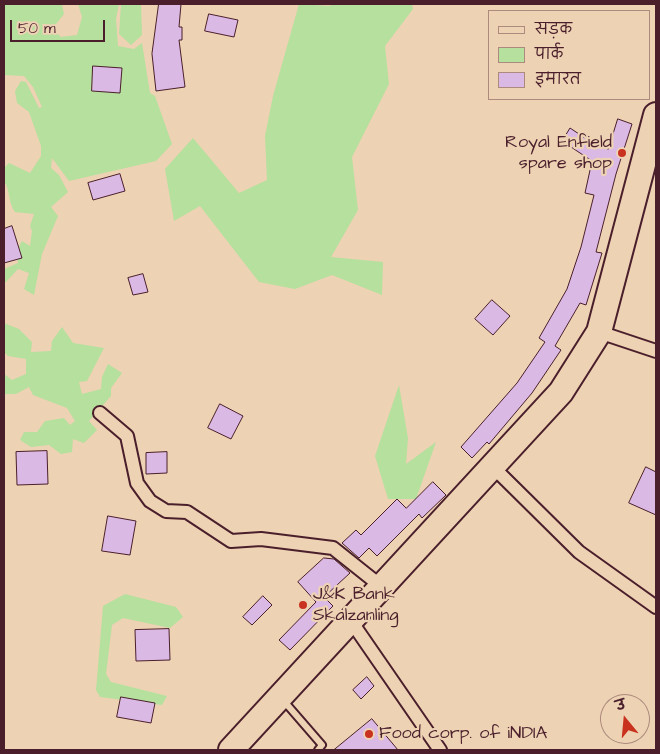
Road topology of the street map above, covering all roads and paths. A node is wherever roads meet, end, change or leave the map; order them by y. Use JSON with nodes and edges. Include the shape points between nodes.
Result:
{"nodes":[{"id":1,"x":656,"y":115,"type":"edge"},
{"id":2,"x":599,"y":332,"type":"junction"},
{"id":3,"x":656,"y":351,"type":"edge"},
{"id":4,"x":100,"y":413,"type":"dead end"},
{"id":5,"x":493,"y":467,"type":"junction"},
{"id":6,"x":382,"y":587,"type":"junction"},
{"id":7,"x":656,"y":607,"type":"edge"},
{"id":8,"x":351,"y":621,"type":"junction"},
{"id":9,"x":280,"y":697,"type":"junction"},
{"id":10,"x":231,"y":750,"type":"edge"},
{"id":11,"x":318,"y":750,"type":"edge"},
{"id":12,"x":440,"y":750,"type":"edge"}],
"edges":[{"from":1,"to":2,"type":"highway"},
{"from":2,"to":3,"type":"street"},
{"from":2,"to":5,"type":"highway","via":[[561,392]]},
{"from":4,"to":6,"type":"street","via":[[128,436],[137,483],[150,501],[166,511],[187,512],[231,540],[261,539],[333,548]]},
{"from":5,"to":6,"type":"highway"},
{"from":5,"to":7,"type":"street","via":[[579,552]]},
{"from":6,"to":8,"type":"highway"},
{"from":8,"to":9,"type":"highway"},
{"from":8,"to":12,"type":"street"},
{"from":9,"to":10,"type":"highway"},
{"from":9,"to":11,"type":"lane","via":[[322,745]]}]}
